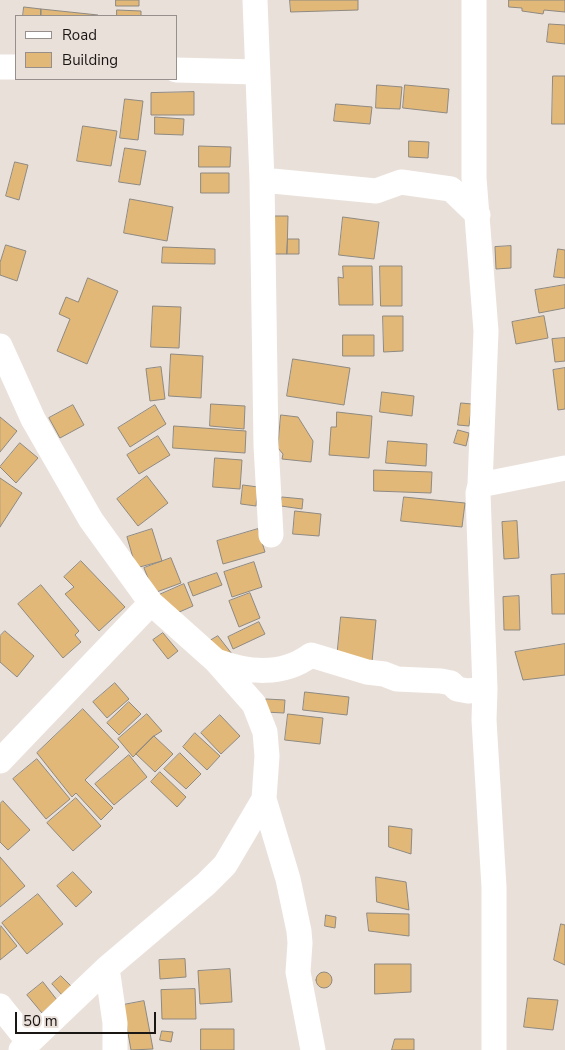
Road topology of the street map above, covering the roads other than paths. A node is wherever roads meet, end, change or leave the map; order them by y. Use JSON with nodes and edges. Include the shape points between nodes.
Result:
{"nodes":[{"id":1,"x":255,"y":0,"type":"edge"},
{"id":2,"x":474,"y":0,"type":"edge"},
{"id":3,"x":0,"y":67,"type":"edge"},
{"id":4,"x":15,"y":67,"type":"edge"},
{"id":5,"x":178,"y":70,"type":"edge"},
{"id":6,"x":257,"y":72,"type":"junction"},
{"id":7,"x":262,"y":180,"type":"junction"},
{"id":8,"x":478,"y":215,"type":"junction"},
{"id":9,"x":0,"y":346,"type":"edge"},
{"id":10,"x":565,"y":468,"type":"edge"},
{"id":11,"x":480,"y":485,"type":"junction"},
{"id":12,"x":271,"y":536,"type":"dead end"},
{"id":13,"x":151,"y":603,"type":"junction"},
{"id":14,"x":216,"y":661,"type":"junction"},
{"id":15,"x":485,"y":689,"type":"junction"},
{"id":16,"x":0,"y":761,"type":"edge"},
{"id":17,"x":264,"y":799,"type":"junction"},
{"id":18,"x":108,"y":968,"type":"junction"},
{"id":19,"x":0,"y":1006,"type":"edge"},
{"id":20,"x":25,"y":1046,"type":"edge"},
{"id":21,"x":115,"y":1050,"type":"edge"},
{"id":22,"x":313,"y":1050,"type":"edge"},
{"id":23,"x":494,"y":1050,"type":"edge"}],
"edges":[{"from":1,"to":6,"type":"street"},
{"from":2,"to":8,"type":"street","via":[[474,178]]},
{"from":3,"to":4,"type":"street"},
{"from":5,"to":6,"type":"street"},
{"from":6,"to":7,"type":"street"},
{"from":7,"to":8,"type":"street","via":[[376,190],[401,182],[451,189]]},
{"from":7,"to":12,"type":"street","via":[[266,445]]},
{"from":8,"to":11,"type":"street","via":[[486,331]]},
{"from":9,"to":13,"type":"street","via":[[33,419],[75,494]]},
{"from":10,"to":11,"type":"street"},
{"from":11,"to":15,"type":"street"},
{"from":13,"to":14,"type":"street"},
{"from":13,"to":16,"type":"street"},
{"from":14,"to":15,"type":"street","via":[[241,668],[276,671],[298,665],[311,656],[397,679],[441,681],[468,691]]},
{"from":14,"to":17,"type":"street","via":[[254,704],[265,732]]},
{"from":15,"to":23,"type":"street","via":[[494,887]]},
{"from":17,"to":18,"type":"street","via":[[225,865]]},
{"from":17,"to":22,"type":"street","via":[[288,879],[299,931],[298,972]]},
{"from":18,"to":20,"type":"street"},
{"from":18,"to":21,"type":"street","via":[[116,1024]]},
{"from":19,"to":20,"type":"street"}]}
